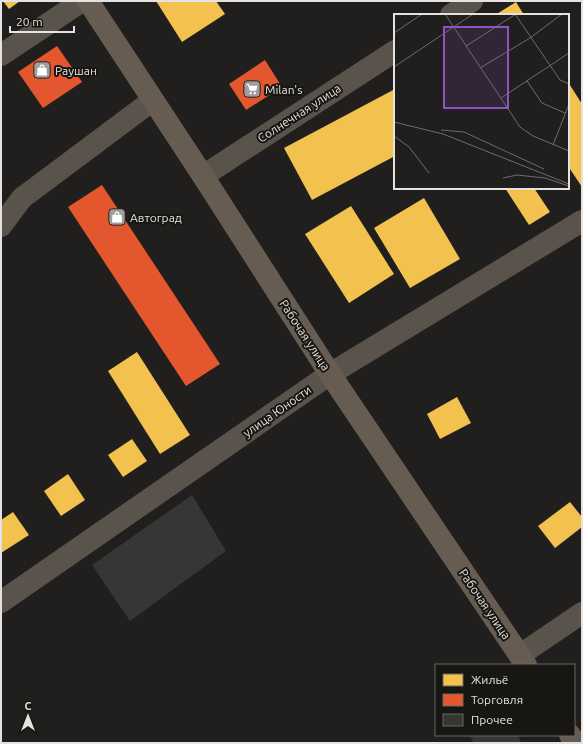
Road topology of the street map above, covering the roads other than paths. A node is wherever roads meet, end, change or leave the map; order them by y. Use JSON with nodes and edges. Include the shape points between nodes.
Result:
{"nodes":[{"id":1,"x":82,"y":1,"type":"edge"},
{"id":2,"x":88,"y":1,"type":"edge"},
{"id":3,"x":472,"y":1,"type":"edge"},
{"id":4,"x":452,"y":14,"type":"edge"},
{"id":5,"x":394,"y":52,"type":"edge"},
{"id":6,"x":1,"y":55,"type":"edge"},
{"id":7,"x":153,"y":100,"type":"junction"},
{"id":8,"x":203,"y":176,"type":"junction"},
{"id":9,"x":582,"y":222,"type":"edge"},
{"id":10,"x":1,"y":226,"type":"edge"},
{"id":11,"x":330,"y":374,"type":"junction"},
{"id":12,"x":1,"y":602,"type":"edge"},
{"id":13,"x":582,"y":613,"type":"edge"},
{"id":14,"x":523,"y":660,"type":"edge"}],
"edges":[{"from":1,"to":6,"type":"street"},
{"from":2,"to":7,"type":"main road","name":"Рабочая улица"},
{"from":3,"to":4,"type":"street"},
{"from":5,"to":8,"type":"street","name":"Солнечная улица"},
{"from":7,"to":8,"type":"main road","name":"Рабочая улица"},
{"from":7,"to":10,"type":"street","via":[[22,198]]},
{"from":8,"to":11,"type":"main road","name":"Рабочая улица"},
{"from":9,"to":11,"type":"street","name":"улица Юности"},
{"from":11,"to":12,"type":"street","name":"улица Юности"},
{"from":11,"to":14,"type":"main road","name":"Рабочая улица"},
{"from":13,"to":14,"type":"street"}]}
